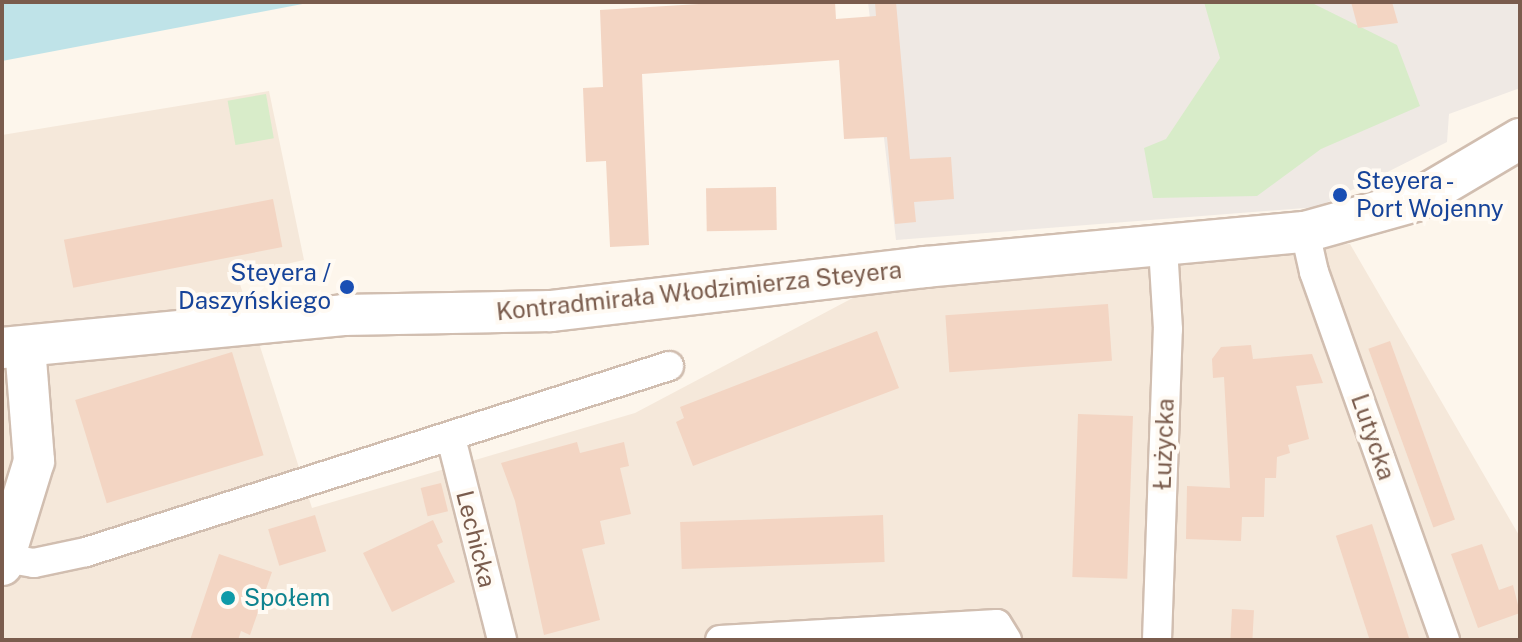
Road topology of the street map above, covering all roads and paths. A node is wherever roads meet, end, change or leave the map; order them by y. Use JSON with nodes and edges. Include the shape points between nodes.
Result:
{"nodes":[{"id":1,"x":1520,"y":139,"type":"edge"},
{"id":2,"x":1305,"y":232,"type":"junction"},
{"id":3,"x":1163,"y":247,"type":"junction"},
{"id":4,"x":14,"y":348,"type":"edge"},
{"id":5,"x":669,"y":366,"type":"dead end"},
{"id":6,"x":451,"y":438,"type":"junction"},
{"id":7,"x":3,"y":561,"type":"edge"},
{"id":8,"x":859,"y":636,"type":"edge"},
{"id":9,"x":502,"y":640,"type":"edge"},
{"id":10,"x":720,"y":640,"type":"edge"},
{"id":11,"x":1007,"y":640,"type":"edge"},
{"id":12,"x":1157,"y":640,"type":"edge"},
{"id":13,"x":1445,"y":640,"type":"edge"}],
"edges":[{"from":1,"to":2,"type":"street","name":"Kontradmirała Włodzimierza Steyera","via":[[1415,201]]},
{"from":2,"to":3,"type":"street","name":"Kontradmirała Włodzimierza Steyera"},
{"from":2,"to":13,"type":"street","name":"Lutycka","via":[[1314,272]]},
{"from":3,"to":4,"type":"street","name":"Kontradmirała Włodzimierza Steyera","via":[[925,267],[551,311],[343,315]]},
{"from":3,"to":12,"type":"street","name":"Łużycka","via":[[1168,329]]},
{"from":4,"to":7,"type":"street","name":"Kontradmirała Włodzimierza Steyera","via":[[34,461]]},
{"from":5,"to":6,"type":"street","name":"Kontradmirała Włodzimierza Steyera"},
{"from":6,"to":7,"type":"street","name":"Kontradmirała Włodzimierza Steyera","via":[[86,552],[34,563]]},
{"from":6,"to":9,"type":"street","name":"Lechicka"},
{"from":8,"to":10,"type":"street"},
{"from":8,"to":11,"type":"street","via":[[997,624]]}]}
